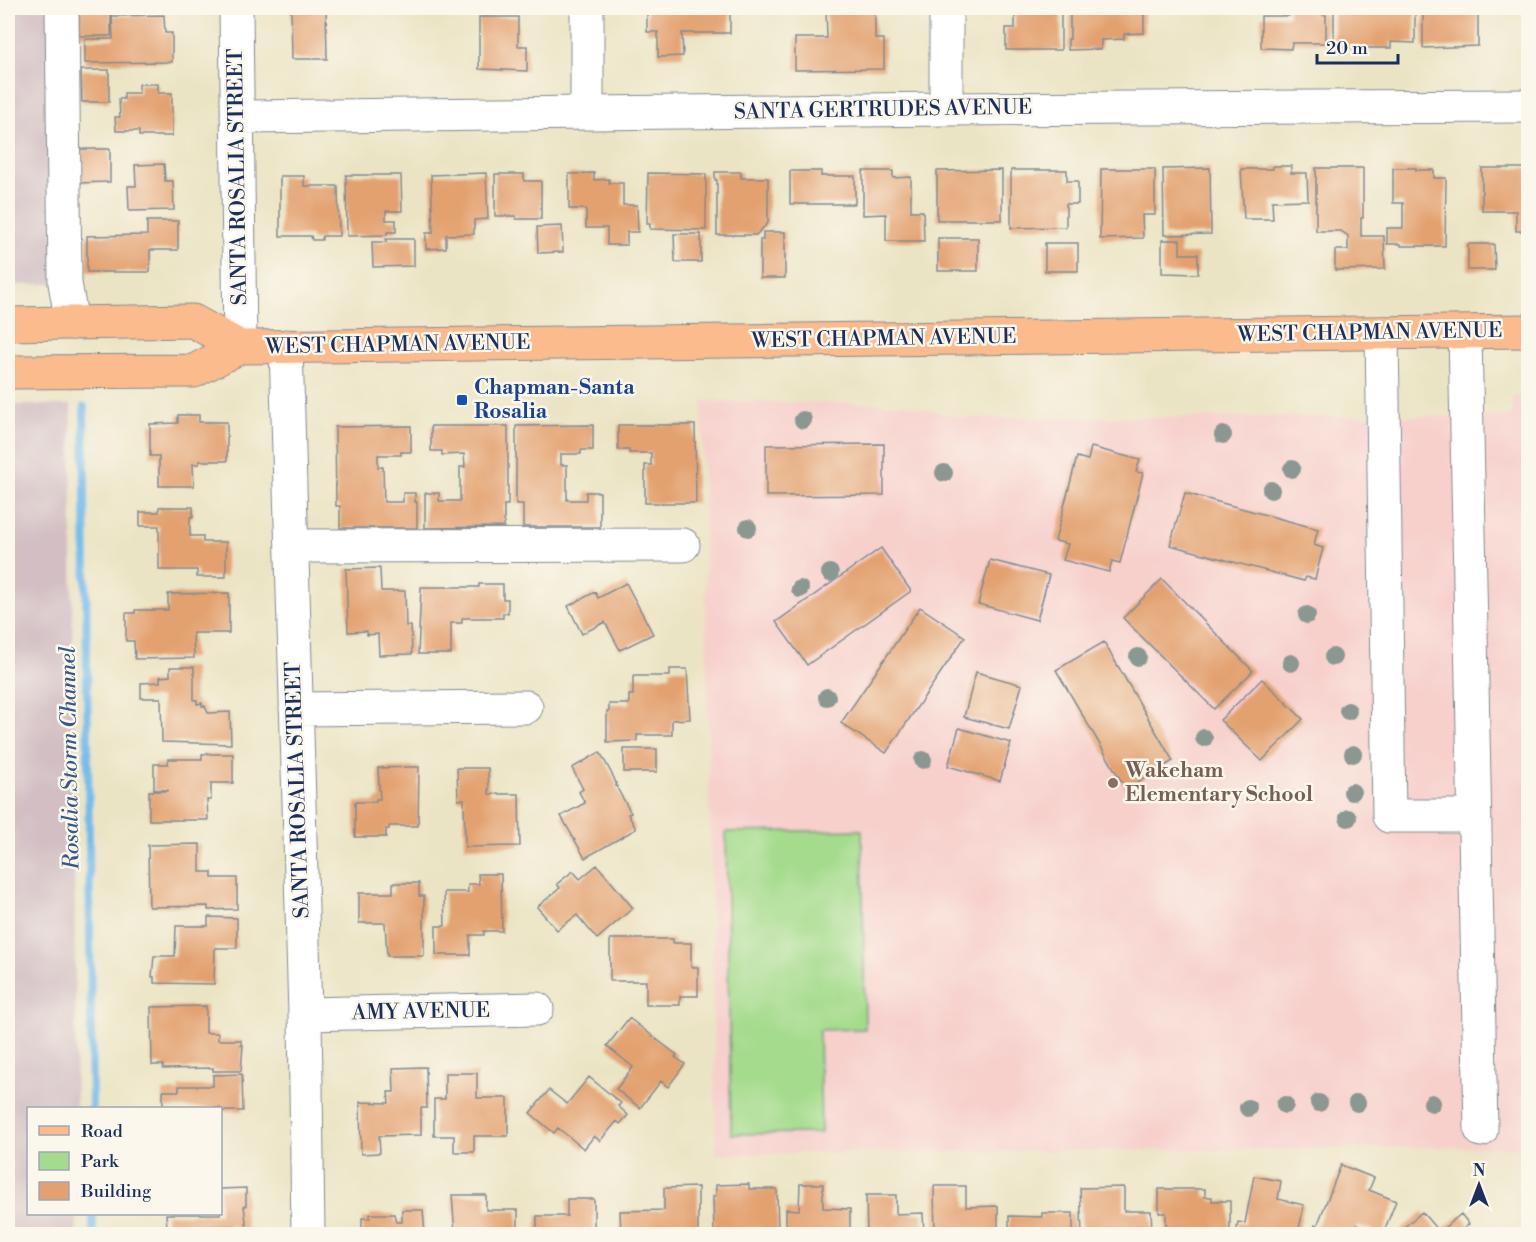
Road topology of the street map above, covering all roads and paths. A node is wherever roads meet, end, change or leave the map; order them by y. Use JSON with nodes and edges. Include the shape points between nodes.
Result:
{"nodes":[{"id":1,"x":62,"y":8,"type":"edge"},
{"id":2,"x":236,"y":8,"type":"edge"},
{"id":3,"x":587,"y":8,"type":"edge"},
{"id":4,"x":946,"y":8,"type":"edge"},
{"id":5,"x":1528,"y":106,"type":"edge"},
{"id":6,"x":946,"y":109,"type":"junction"},
{"id":7,"x":587,"y":113,"type":"junction"},
{"id":8,"x":237,"y":117,"type":"junction"},
{"id":9,"x":72,"y":323,"type":"junction"},
{"id":10,"x":8,"y":324,"type":"edge"},
{"id":11,"x":1528,"y":332,"type":"edge"},
{"id":12,"x":1382,"y":333,"type":"junction"},
{"id":13,"x":1465,"y":333,"type":"junction"},
{"id":14,"x":286,"y":346,"type":"junction"},
{"id":15,"x":240,"y":347,"type":"junction"},
{"id":16,"x":8,"y":372,"type":"edge"},
{"id":17,"x":683,"y":544,"type":"dead end"},
{"id":18,"x":292,"y":546,"type":"junction"},
{"id":19,"x":526,"y":707,"type":"dead end"},
{"id":20,"x":296,"y":709,"type":"junction"},
{"id":21,"x":1474,"y":816,"type":"junction"},
{"id":22,"x":537,"y":1009,"type":"dead end"},
{"id":23,"x":305,"y":1014,"type":"junction"},
{"id":24,"x":1481,"y":1130,"type":"dead end"},
{"id":25,"x":308,"y":1234,"type":"edge"}],
"edges":[{"from":1,"to":9,"type":"street","via":[[65,283]]},
{"from":2,"to":8,"type":"street","name":"SANTA ROSALIA STREET"},
{"from":3,"to":7,"type":"street"},
{"from":4,"to":6,"type":"street"},
{"from":5,"to":6,"type":"street","name":"SANTA GERTRUDES AVENUE"},
{"from":6,"to":7,"type":"street","name":"SANTA GERTRUDES AVENUE"},
{"from":7,"to":8,"type":"street","name":"SANTA GERTRUDES AVENUE"},
{"from":8,"to":15,"type":"street","name":"SANTA ROSALIA STREET"},
{"from":9,"to":10,"type":"main road","name":"WEST CHAPMAN AVENUE"},
{"from":9,"to":15,"type":"main road","name":"WEST CHAPMAN AVENUE","via":[[193,321]]},
{"from":11,"to":13,"type":"main road","name":"WEST CHAPMAN AVENUE"},
{"from":12,"to":13,"type":"main road","name":"WEST CHAPMAN AVENUE"},
{"from":12,"to":14,"type":"main road","name":"WEST CHAPMAN AVENUE"},
{"from":12,"to":21,"type":"street","via":[[1389,816]]},
{"from":13,"to":21,"type":"street"},
{"from":14,"to":15,"type":"main road","name":"WEST CHAPMAN AVENUE"},
{"from":14,"to":18,"type":"street","name":"SANTA ROSALIA STREET"},
{"from":15,"to":16,"type":"main road","name":"WEST CHAPMAN AVENUE","via":[[194,371]]},
{"from":17,"to":18,"type":"street"},
{"from":18,"to":20,"type":"street","name":"SANTA ROSALIA STREET"},
{"from":19,"to":20,"type":"street"},
{"from":20,"to":23,"type":"street","name":"SANTA ROSALIA STREET"},
{"from":21,"to":24,"type":"street"},
{"from":22,"to":23,"type":"street","name":"AMY AVENUE"},
{"from":23,"to":25,"type":"street","name":"SANTA ROSALIA STREET"}]}
